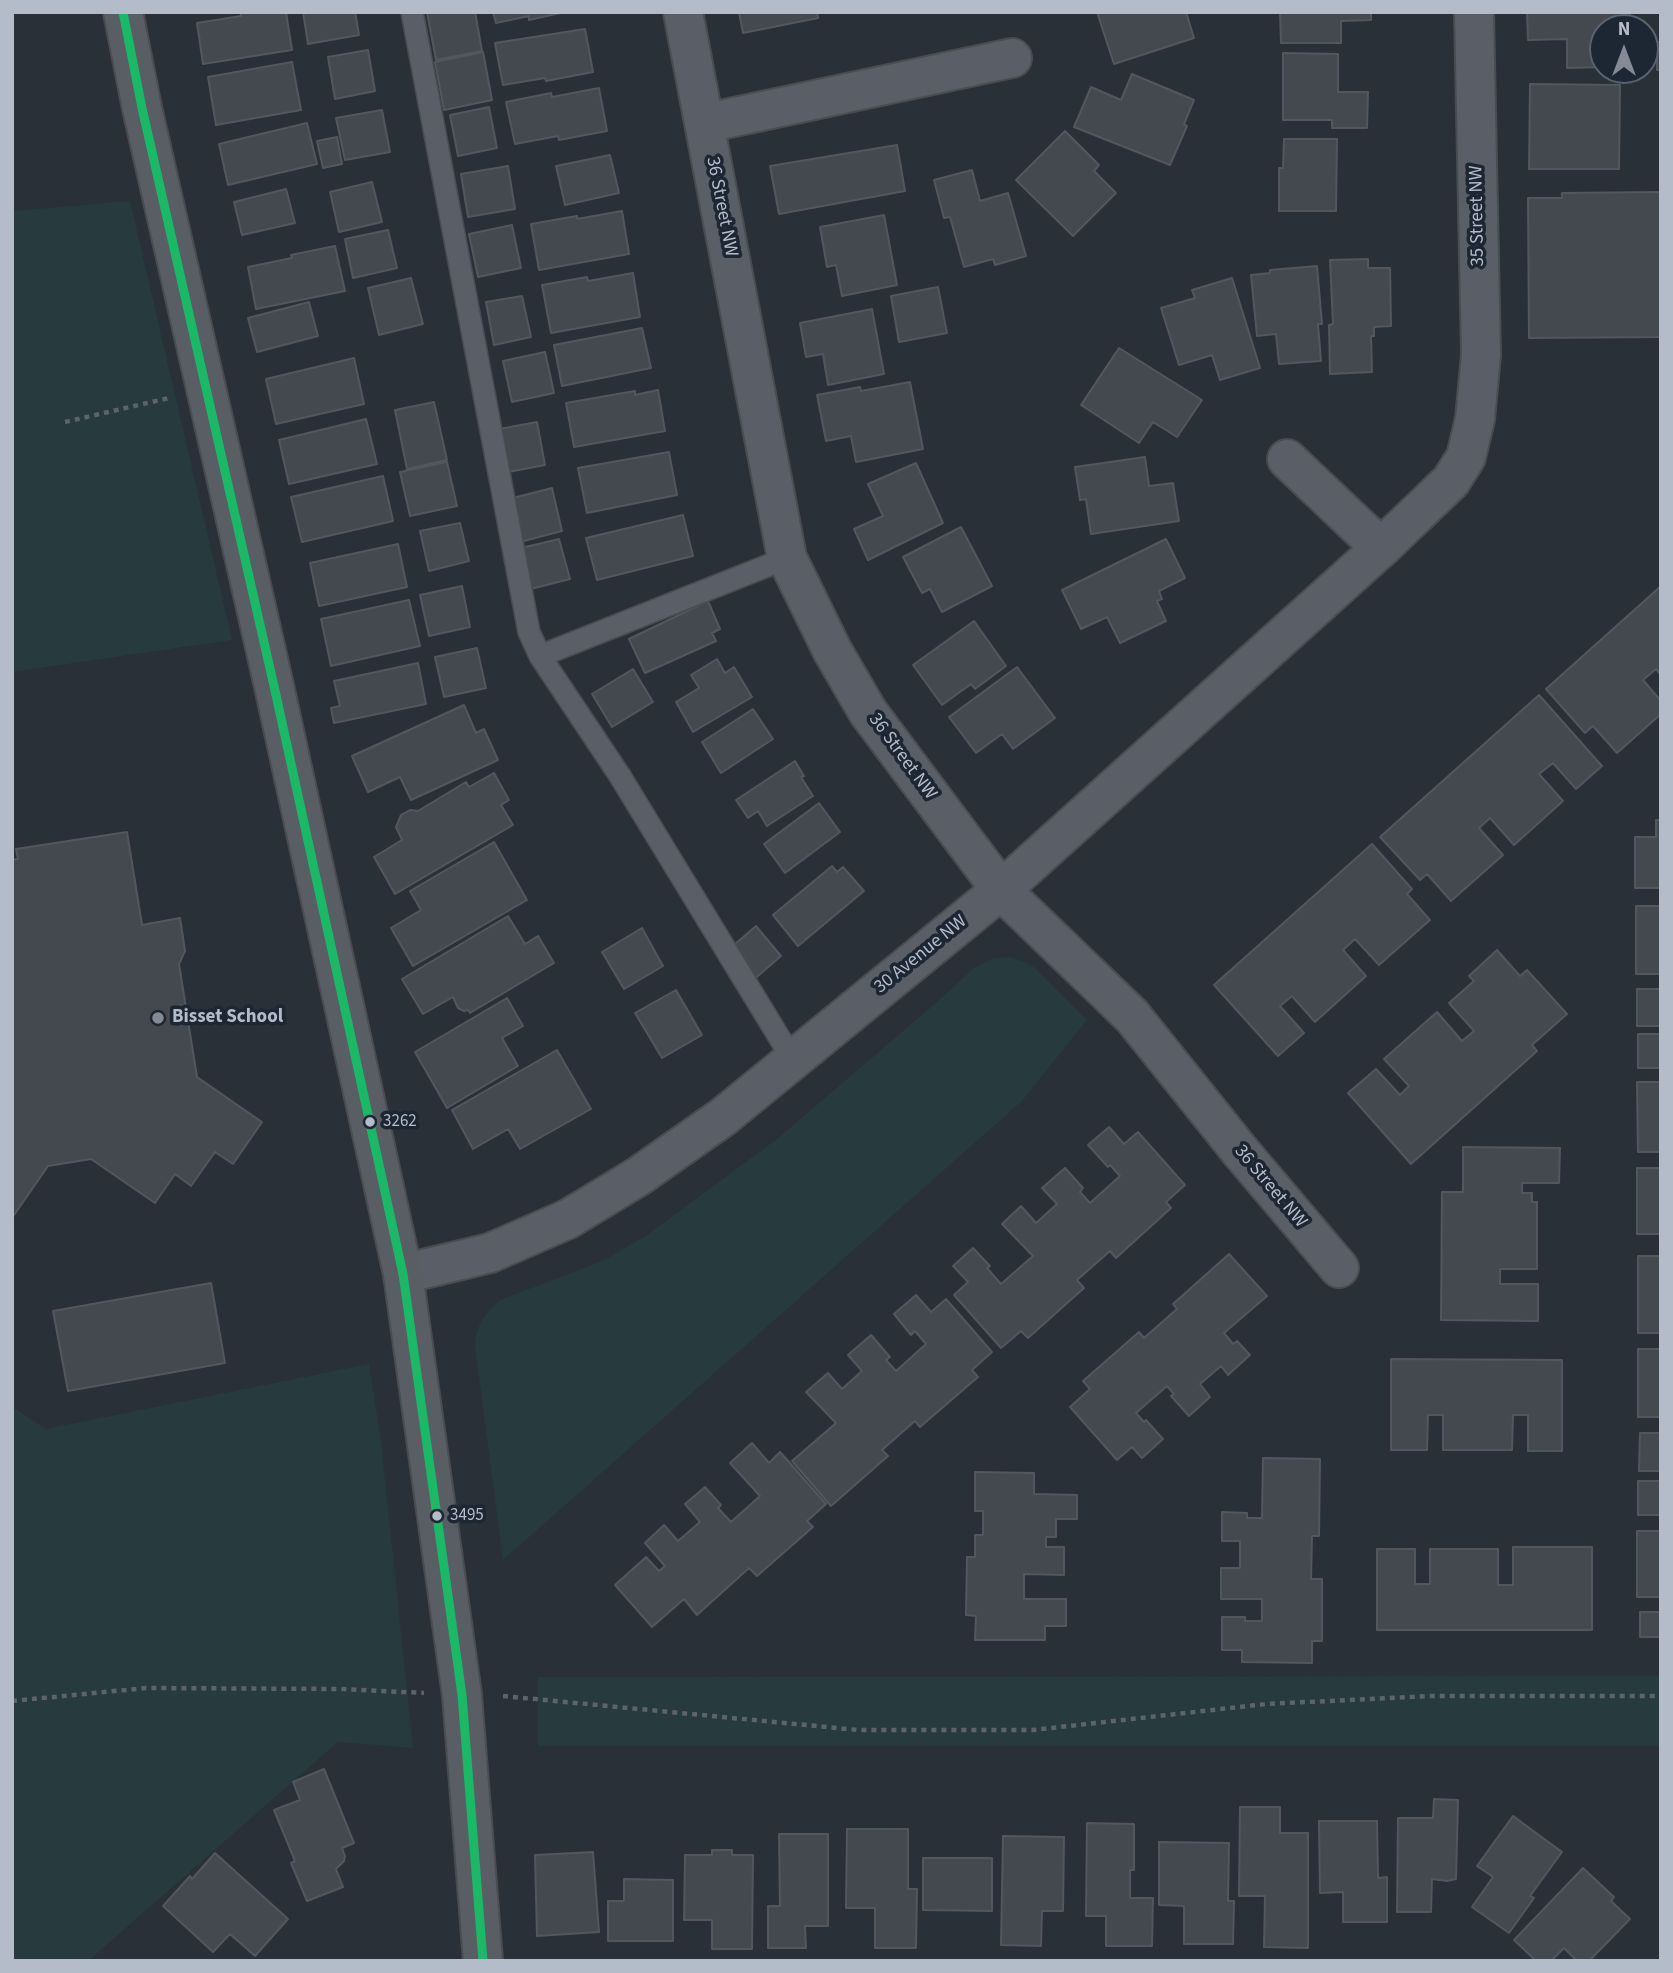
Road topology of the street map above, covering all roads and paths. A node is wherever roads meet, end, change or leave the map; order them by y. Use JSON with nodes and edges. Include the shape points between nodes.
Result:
{"nodes":[{"id":1,"x":123,"y":12,"type":"edge"},
{"id":2,"x":411,"y":12,"type":"edge"},
{"id":3,"x":683,"y":12,"type":"edge"},
{"id":4,"x":1474,"y":12,"type":"edge"},
{"id":5,"x":1012,"y":58,"type":"dead end"},
{"id":6,"x":706,"y":122,"type":"junction"},
{"id":7,"x":207,"y":389,"type":"junction"},
{"id":8,"x":1475,"y":419,"type":"joint"},
{"id":9,"x":65,"y":422,"type":"dead end"},
{"id":10,"x":1287,"y":459,"type":"dead end"},
{"id":11,"x":1381,"y":548,"type":"junction"},
{"id":12,"x":787,"y":558,"type":"junction"},
{"id":13,"x":540,"y":656,"type":"junction"},
{"id":14,"x":1001,"y":890,"type":"junction"},
{"id":15,"x":793,"y":1060,"type":"junction"},
{"id":16,"x":1339,"y":1268,"type":"dead end"},
{"id":17,"x":403,"y":1274,"type":"junction"},
{"id":18,"x":424,"y":1693,"type":"dead end"},
{"id":19,"x":503,"y":1696,"type":"dead end"},
{"id":20,"x":1661,"y":1696,"type":"edge"},
{"id":21,"x":12,"y":1701,"type":"edge"},
{"id":22,"x":483,"y":1961,"type":"edge"}],
"edges":[{"from":1,"to":7,"type":"street"},
{"from":2,"to":13,"type":"lane","via":[[528,632]]},
{"from":3,"to":6,"type":"street","name":"36 Street NW"},
{"from":4,"to":8,"type":"street","name":"35 Street NW","via":[[1481,355]]},
{"from":5,"to":6,"type":"street"},
{"from":6,"to":12,"type":"street","name":"36 Street NW"},
{"from":7,"to":9,"type":"path"},
{"from":7,"to":17,"type":"street"},
{"from":8,"to":11,"type":"street","name":"30 Avenue NW","via":[[1466,457],[1451,481]]},
{"from":10,"to":11,"type":"street"},
{"from":11,"to":14,"type":"street","name":"30 Avenue NW"},
{"from":12,"to":13,"type":"lane"},
{"from":12,"to":14,"type":"street","name":"36 Street NW","via":[[868,712]]},
{"from":13,"to":15,"type":"lane","via":[[620,776]]},
{"from":14,"to":15,"type":"street","name":"30 Avenue NW"},
{"from":14,"to":16,"type":"street","name":"36 Street NW","via":[[1132,1016]]},
{"from":15,"to":17,"type":"street","name":"30 Avenue NW","via":[[723,1117],[568,1219],[490,1253]]},
{"from":17,"to":22,"type":"street","via":[[462,1695]]},
{"from":18,"to":21,"type":"path","via":[[146,1688]]},
{"from":19,"to":20,"type":"path","via":[[858,1730],[1032,1730],[1266,1704],[1431,1696]]}]}
